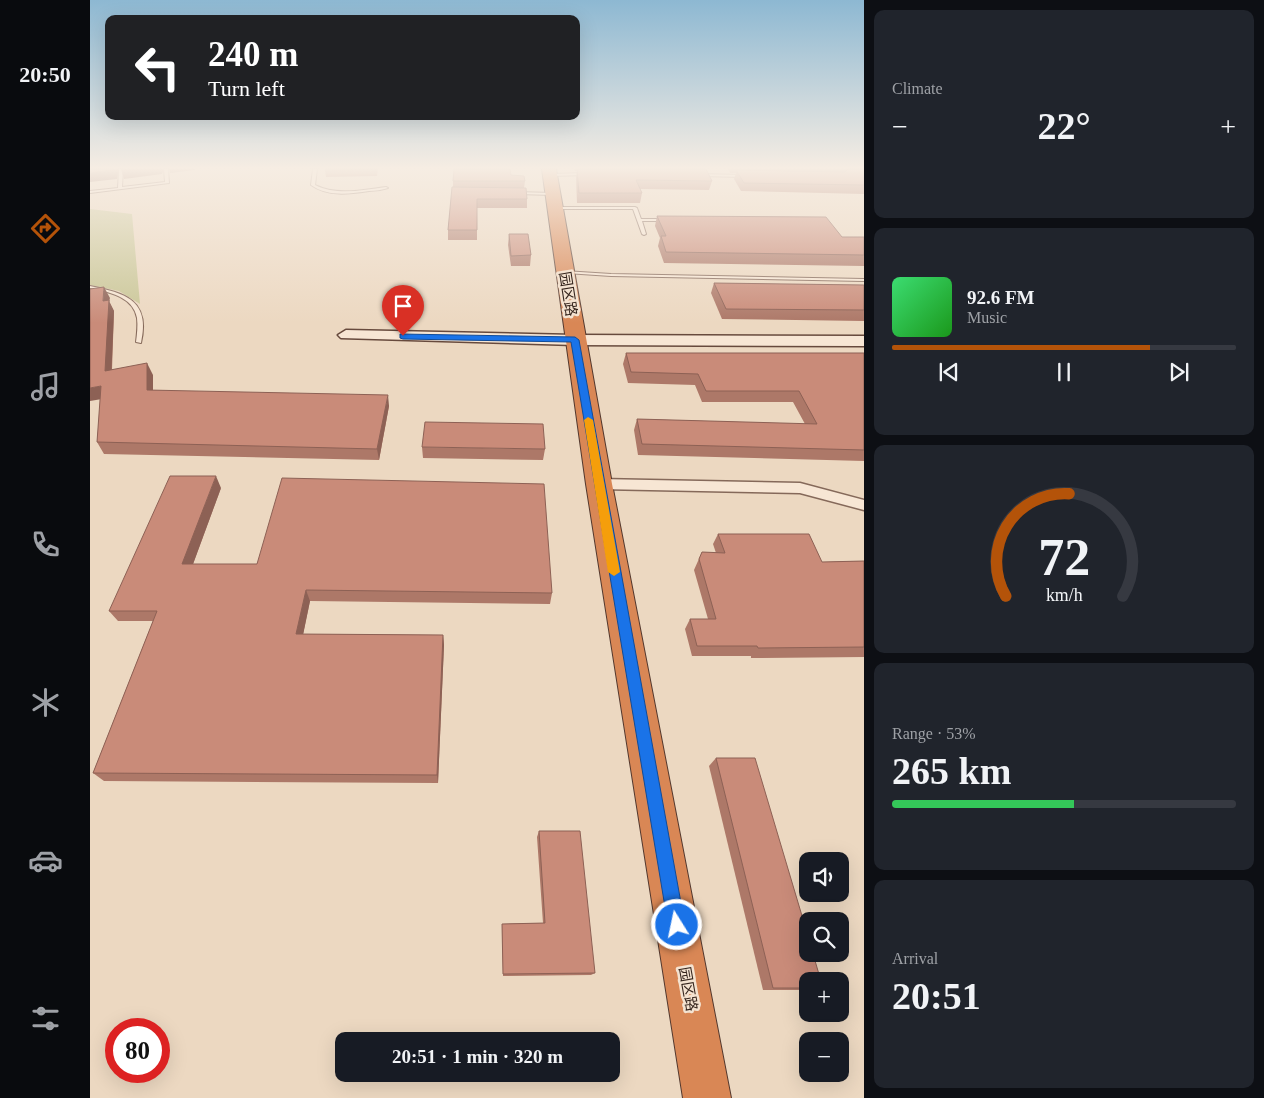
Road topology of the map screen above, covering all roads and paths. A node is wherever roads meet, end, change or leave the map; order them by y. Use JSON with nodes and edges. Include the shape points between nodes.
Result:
{"nodes":[{"id":1,"x":557,"y":220,"type":"edge"},
{"id":2,"x":640,"y":220,"type":"edge"},
{"id":3,"x":644,"y":234,"type":"dead end"},
{"id":4,"x":565,"y":272,"type":"junction"},
{"id":5,"x":864,"y":280,"type":"edge"},
{"id":6,"x":90,"y":288,"type":"edge"},
{"id":7,"x":346,"y":335,"type":"dead end"},
{"id":8,"x":575,"y":340,"type":"junction"},
{"id":9,"x":864,"y":341,"type":"edge"},
{"id":10,"x":139,"y":342,"type":"dead end"},
{"id":11,"x":599,"y":484,"type":"junction"},
{"id":12,"x":864,"y":504,"type":"edge"},
{"id":13,"x":707,"y":1098,"type":"edge"}],
"edges":[{"from":1,"to":4,"type":"highway","name":"园区路"},
{"from":2,"to":3,"type":"lane"},
{"from":4,"to":5,"type":"lane","via":[[611,276]]},
{"from":4,"to":8,"type":"highway","name":"园区路"},
{"from":6,"to":10,"type":"lane","via":[[127,299],[138,313]]},
{"from":7,"to":8,"type":"street"},
{"from":8,"to":9,"type":"street"},
{"from":8,"to":11,"type":"highway","name":"园区路"},
{"from":11,"to":12,"type":"street","via":[[800,488]]},
{"from":11,"to":13,"type":"highway","name":"园区路"}]}
